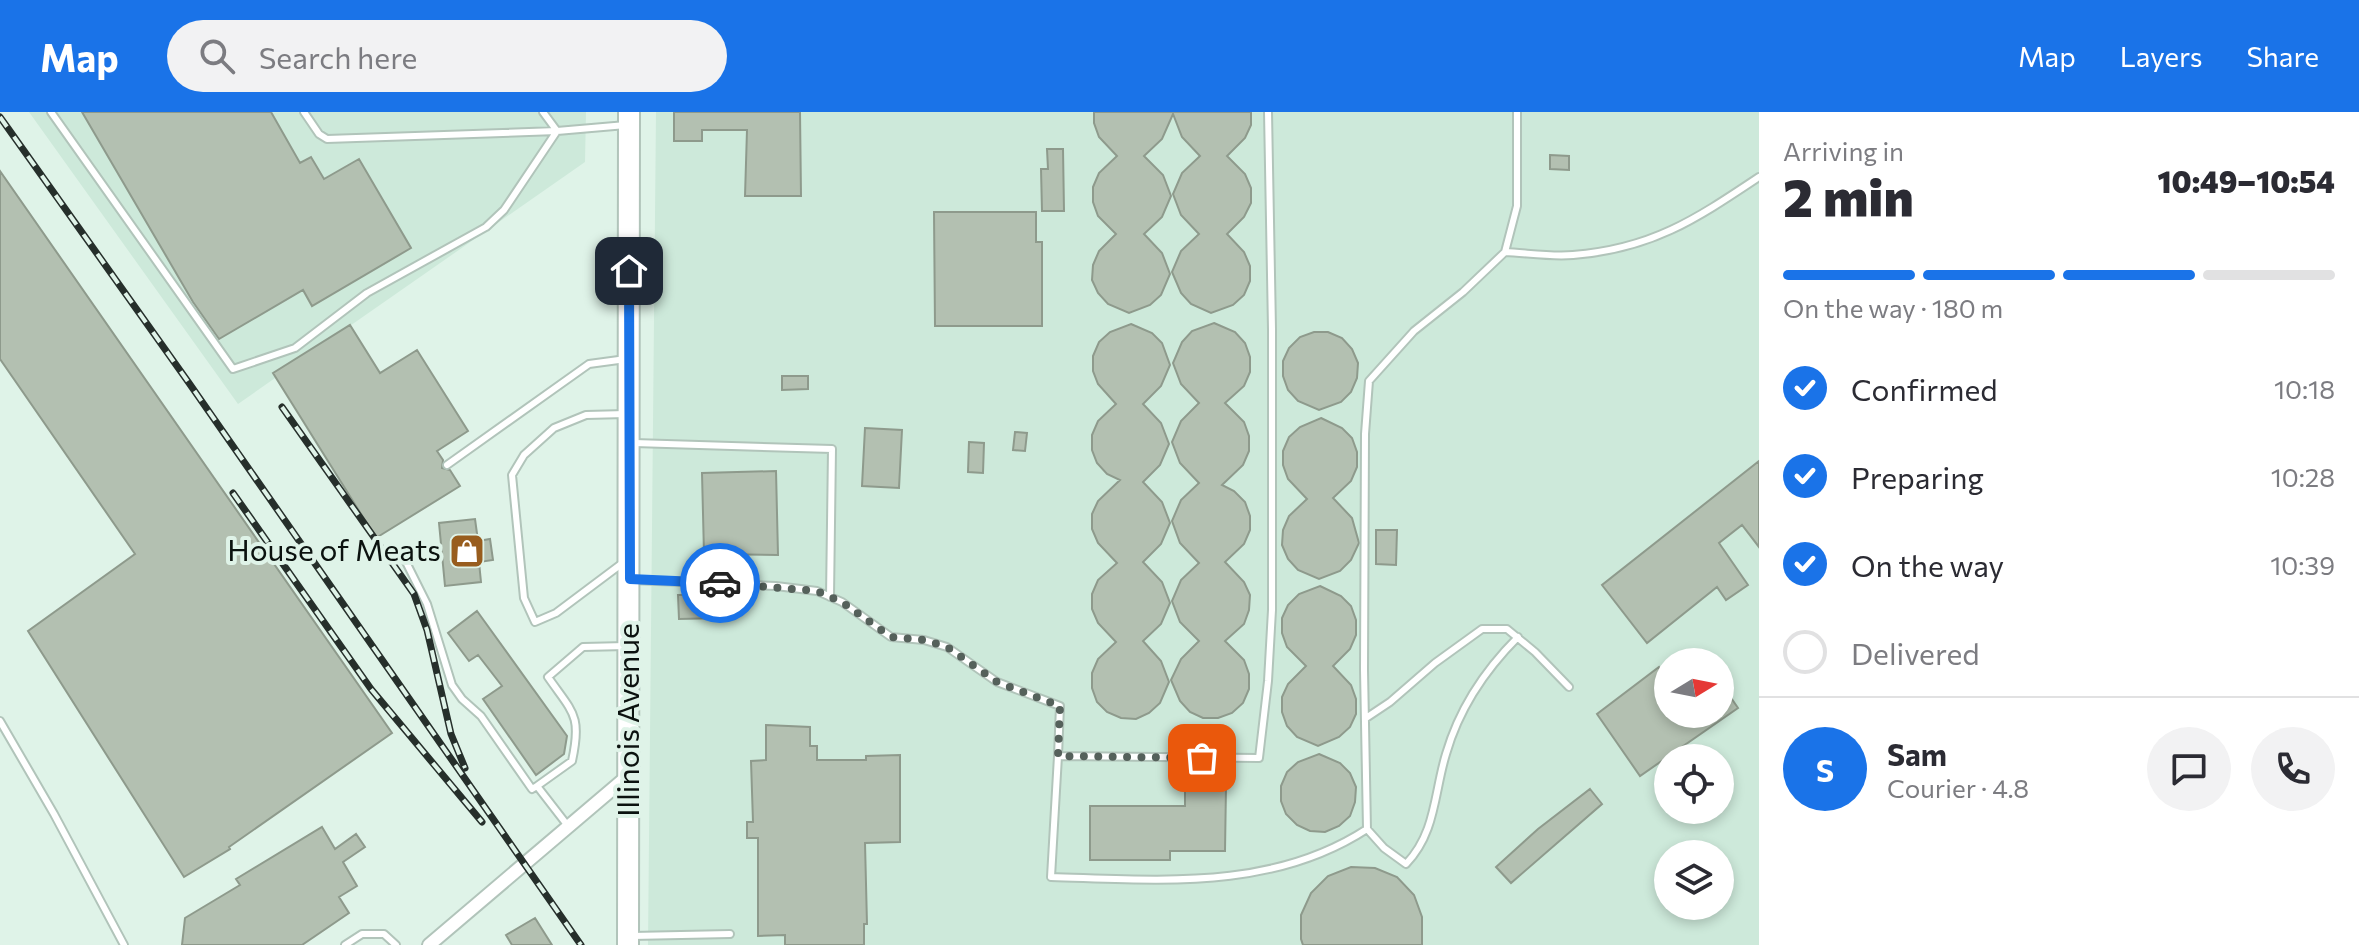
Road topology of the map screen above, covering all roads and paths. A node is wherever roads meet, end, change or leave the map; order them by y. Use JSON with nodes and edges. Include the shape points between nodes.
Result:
{"nodes":[{"id":1,"x":51,"y":112,"type":"edge"},
{"id":2,"x":304,"y":112,"type":"edge"},
{"id":3,"x":543,"y":112,"type":"edge"},
{"id":4,"x":1268,"y":112,"type":"edge"},
{"id":5,"x":1517,"y":112,"type":"edge"},
{"id":6,"x":629,"y":119,"type":"edge"},
{"id":7,"x":557,"y":131,"type":"junction"},
{"id":8,"x":1759,"y":177,"type":"edge"},
{"id":9,"x":1505,"y":252,"type":"junction"},
{"id":10,"x":630,"y":358,"type":"junction"},
{"id":11,"x":630,"y":414,"type":"junction"},
{"id":12,"x":630,"y":443,"type":"junction"},
{"id":13,"x":447,"y":465,"type":"dead end"},
{"id":14,"x":400,"y":550,"type":"dead end"},
{"id":15,"x":630,"y":558,"type":"junction"},
{"id":16,"x":630,"y":579,"type":"junction"},
{"id":17,"x":830,"y":597,"type":"junction"},
{"id":18,"x":1518,"y":637,"type":"junction"},
{"id":19,"x":629,"y":646,"type":"junction"},
{"id":20,"x":1569,"y":687,"type":"dead end"},
{"id":21,"x":1366,"y":718,"type":"junction"},
{"id":22,"x":0,"y":721,"type":"edge"},
{"id":23,"x":1058,"y":756,"type":"junction"},
{"id":24,"x":629,"y":775,"type":"junction"},
{"id":25,"x":537,"y":786,"type":"junction"},
{"id":26,"x":568,"y":826,"type":"junction"},
{"id":27,"x":1367,"y":829,"type":"junction"},
{"id":28,"x":730,"y":934,"type":"dead end"},
{"id":29,"x":628,"y":940,"type":"edge"},
{"id":30,"x":124,"y":945,"type":"edge"},
{"id":31,"x":345,"y":945,"type":"edge"},
{"id":32,"x":396,"y":945,"type":"edge"},
{"id":33,"x":429,"y":945,"type":"edge"}],
"edges":[{"from":1,"to":7,"type":"lane","via":[[233,369],[295,348],[367,293],[486,227],[504,210]]},
{"from":2,"to":7,"type":"lane","via":[[327,139]]},
{"from":3,"to":7,"type":"lane"},
{"from":4,"to":23,"type":"lane","via":[[1272,610],[1259,758]]},
{"from":5,"to":9,"type":"lane","via":[[1517,206]]},
{"from":6,"to":7,"type":"lane"},
{"from":6,"to":10,"type":"main road","name":"Illinois Avenue"},
{"from":8,"to":9,"type":"lane","via":[[1676,230],[1629,247],[1571,256]]},
{"from":9,"to":21,"type":"lane","via":[[1414,331],[1369,381]]},
{"from":10,"to":11,"type":"main road","name":"Illinois Avenue"},
{"from":10,"to":13,"type":"lane","via":[[589,364]]},
{"from":11,"to":12,"type":"main road","name":"Illinois Avenue"},
{"from":11,"to":15,"type":"lane","via":[[586,415],[554,428],[524,455],[512,475],[524,598],[535,622],[556,613]]},
{"from":12,"to":15,"type":"main road","name":"Illinois Avenue"},
{"from":12,"to":17,"type":"lane","via":[[832,449]]},
{"from":14,"to":25,"type":"lane","via":[[427,604],[452,685],[481,716],[532,789]]},
{"from":15,"to":16,"type":"main road","name":"Illinois Avenue"},
{"from":16,"to":17,"type":"lane","via":[[776,586]]},
{"from":16,"to":19,"type":"main road","name":"Illinois Avenue"},
{"from":17,"to":23,"type":"lane","via":[[891,637],[947,647],[997,682],[1060,706]]},
{"from":18,"to":20,"type":"lane"},
{"from":18,"to":21,"type":"lane","via":[[1507,629],[1482,629]]},
{"from":18,"to":27,"type":"lane","via":[[1465,705],[1446,753],[1421,848],[1406,864]]},
{"from":19,"to":24,"type":"main road","name":"Illinois Avenue"},
{"from":19,"to":25,"type":"lane","via":[[583,647],[548,677],[575,716],[577,739],[572,761]]},
{"from":21,"to":27,"type":"lane"},
{"from":22,"to":30,"type":"lane"},
{"from":23,"to":27,"type":"lane","via":[[1051,877],[1222,879],[1318,856]]},
{"from":24,"to":26,"type":"street"},
{"from":24,"to":29,"type":"main road","name":"Illinois Avenue"},
{"from":25,"to":26,"type":"lane"},
{"from":26,"to":33,"type":"street"},
{"from":28,"to":29,"type":"lane"},
{"from":31,"to":32,"type":"lane","via":[[362,934],[384,934]]}]}
